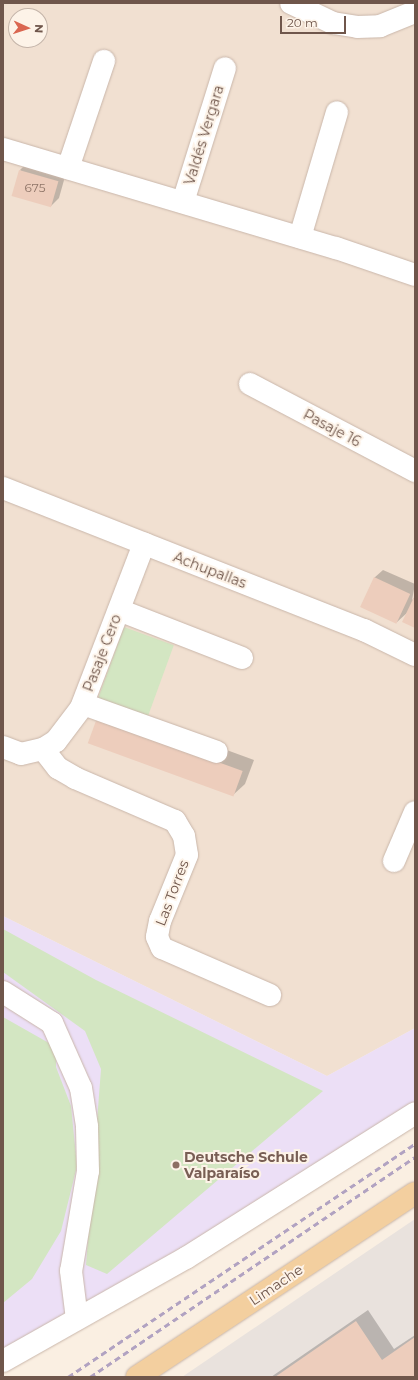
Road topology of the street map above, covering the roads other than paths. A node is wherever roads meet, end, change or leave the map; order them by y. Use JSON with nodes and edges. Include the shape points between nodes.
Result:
{"nodes":[{"id":1,"x":291,"y":3,"type":"edge"},
{"id":2,"x":415,"y":12,"type":"edge"},
{"id":3,"x":104,"y":61,"type":"dead end"},
{"id":4,"x":225,"y":68,"type":"dead end"},
{"id":5,"x":337,"y":112,"type":"dead end"},
{"id":6,"x":4,"y":153,"type":"edge"},
{"id":7,"x":68,"y":168,"type":"junction"},
{"id":8,"x":183,"y":202,"type":"junction"},
{"id":9,"x":300,"y":237,"type":"junction"},
{"id":10,"x":415,"y":275,"type":"edge"},
{"id":11,"x":250,"y":384,"type":"dead end"},
{"id":12,"x":415,"y":471,"type":"edge"},
{"id":13,"x":3,"y":488,"type":"edge"},
{"id":14,"x":144,"y":544,"type":"junction"},
{"id":15,"x":119,"y":610,"type":"junction"},
{"id":16,"x":415,"y":656,"type":"edge"},
{"id":17,"x":242,"y":658,"type":"dead end"},
{"id":18,"x":82,"y":704,"type":"junction"},
{"id":19,"x":3,"y":747,"type":"edge"},
{"id":20,"x":43,"y":749,"type":"junction"},
{"id":21,"x":217,"y":752,"type":"dead end"},
{"id":22,"x":414,"y":818,"type":"edge"},
{"id":23,"x":394,"y":861,"type":"dead end"},
{"id":24,"x":3,"y":992,"type":"edge"},
{"id":25,"x":270,"y":995,"type":"dead end"},
{"id":26,"x":415,"y":1113,"type":"edge"},
{"id":27,"x":415,"y":1193,"type":"edge"},
{"id":28,"x":77,"y":1319,"type":"junction"},
{"id":29,"x":3,"y":1361,"type":"edge"},
{"id":30,"x":138,"y":1377,"type":"edge"}],
"edges":[{"from":1,"to":2,"type":"street","via":[[333,23],[358,28],[380,26]]},
{"from":3,"to":7,"type":"street"},
{"from":4,"to":8,"type":"street","name":"Valdés Vergara"},
{"from":5,"to":9,"type":"street"},
{"from":6,"to":7,"type":"street","name":"Valdés Vergara"},
{"from":7,"to":8,"type":"street","name":"Valdés Vergara"},
{"from":8,"to":9,"type":"street","name":"Valdés Vergara"},
{"from":9,"to":10,"type":"street","name":"Valdés Vergara"},
{"from":11,"to":12,"type":"street","name":"Pasaje 16"},
{"from":13,"to":14,"type":"street","name":"Achupallas"},
{"from":14,"to":15,"type":"street","name":"Pasaje Cero"},
{"from":14,"to":16,"type":"street","name":"Achupallas","via":[[364,630]]},
{"from":15,"to":17,"type":"street"},
{"from":15,"to":18,"type":"street","name":"Pasaje Cero"},
{"from":18,"to":20,"type":"street","name":"Pasaje Cero","via":[[56,741]]},
{"from":18,"to":21,"type":"street"},
{"from":19,"to":20,"type":"street","via":[[21,754]]},
{"from":20,"to":25,"type":"street","name":"Las Torres","via":[[58,768],[75,778],[175,820],[184,836],[187,855],[160,921],[157,937],[162,948]]},
{"from":22,"to":23,"type":"street"},
{"from":24,"to":28,"type":"street","via":[[52,1023],[81,1088],[87,1127],[88,1171],[71,1271]]},
{"from":26,"to":28,"type":"street","via":[[199,1250]]},
{"from":27,"to":30,"type":"main road","name":"Limache"},
{"from":28,"to":29,"type":"street"}]}
